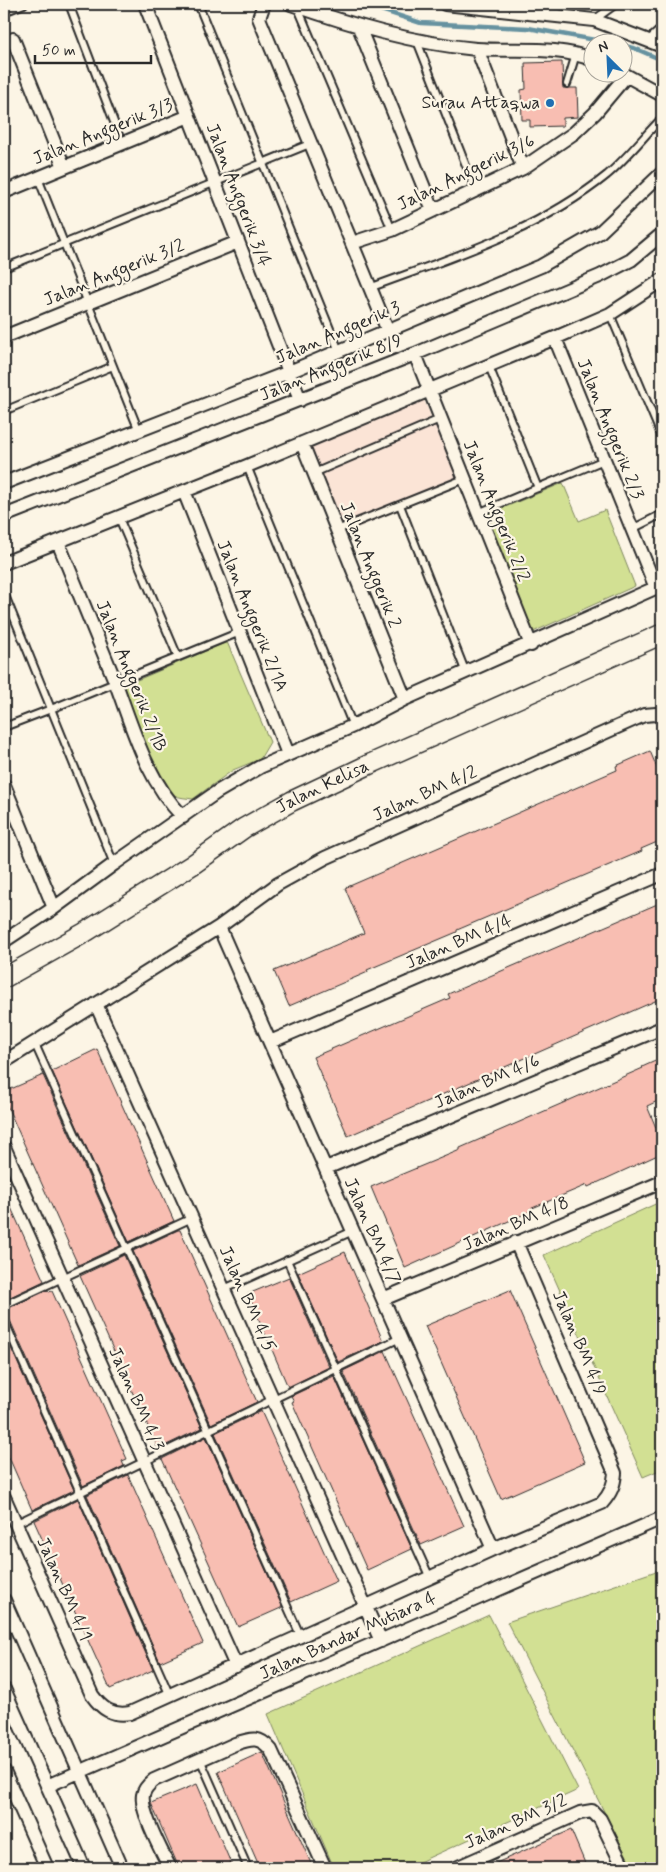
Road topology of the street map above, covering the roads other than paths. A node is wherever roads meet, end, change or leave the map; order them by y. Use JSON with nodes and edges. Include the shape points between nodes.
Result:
{"nodes":[{"id":1,"x":24,"y":4,"type":"edge"},
{"id":2,"x":69,"y":4,"type":"edge"},
{"id":3,"x":145,"y":4,"type":"edge"},
{"id":4,"x":198,"y":4,"type":"edge"},
{"id":5,"x":264,"y":4,"type":"edge"},
{"id":6,"x":452,"y":4,"type":"edge"},
{"id":7,"x":616,"y":4,"type":"edge"},
{"id":8,"x":294,"y":5,"type":"edge"},
{"id":9,"x":533,"y":8,"type":"edge"},
{"id":10,"x":4,"y":12,"type":"edge"},
{"id":11,"x":594,"y":20,"type":"junction"},
{"id":12,"x":359,"y":27,"type":"junction"},
{"id":13,"x":662,"y":32,"type":"edge"},
{"id":14,"x":13,"y":39,"type":"dead end"},
{"id":15,"x":416,"y":40,"type":"junction"},
{"id":16,"x":657,"y":43,"type":"edge"},
{"id":17,"x":477,"y":49,"type":"junction"},
{"id":18,"x":576,"y":54,"type":"junction"},
{"id":19,"x":584,"y":57,"type":"edge"},
{"id":20,"x":634,"y":80,"type":"edge"},
{"id":21,"x":617,"y":82,"type":"edge"},
{"id":22,"x":567,"y":84,"type":"dead end"},
{"id":23,"x":662,"y":95,"type":"edge"},
{"id":24,"x":189,"y":116,"type":"junction"},
{"id":25,"x":662,"y":118,"type":"edge"},
{"id":26,"x":122,"y":143,"type":"junction"},
{"id":27,"x":312,"y":143,"type":"junction"},
{"id":28,"x":263,"y":163,"type":"junction"},
{"id":29,"x":64,"y":167,"type":"junction"},
{"id":30,"x":523,"y":168,"type":"junction"},
{"id":31,"x":662,"y":173,"type":"edge"},
{"id":32,"x":38,"y":178,"type":"junction"},
{"id":33,"x":215,"y":182,"type":"junction"},
{"id":34,"x":476,"y":191,"type":"junction"},
{"id":35,"x":4,"y":192,"type":"edge"},
{"id":36,"x":433,"y":210,"type":"junction"},
{"id":37,"x":392,"y":230,"type":"junction"},
{"id":38,"x":662,"y":234,"type":"edge"},
{"id":39,"x":238,"y":242,"type":"junction"},
{"id":40,"x":64,"y":243,"type":"junction"},
{"id":41,"x":352,"y":243,"type":"junction"},
{"id":42,"x":4,"y":268,"type":"edge"},
{"id":43,"x":662,"y":280,"type":"edge"},
{"id":44,"x":372,"y":287,"type":"junction"},
{"id":45,"x":88,"y":303,"type":"junction"},
{"id":46,"x":610,"y":314,"type":"junction"},
{"id":47,"x":388,"y":331,"type":"junction"},
{"id":48,"x":4,"y":337,"type":"edge"},
{"id":49,"x":555,"y":338,"type":"junction"},
{"id":50,"x":339,"y":351,"type":"junction"},
{"id":51,"x":415,"y":354,"type":"junction"},
{"id":52,"x":113,"y":366,"type":"junction"},
{"id":53,"x":489,"y":366,"type":"junction"},
{"id":54,"x":289,"y":372,"type":"junction"},
{"id":55,"x":429,"y":390,"type":"junction"},
{"id":56,"x":300,"y":400,"type":"junction"},
{"id":57,"x":4,"y":411,"type":"edge"},
{"id":58,"x":440,"y":419,"type":"junction"},
{"id":59,"x":139,"y":431,"type":"junction"},
{"id":60,"x":662,"y":437,"type":"edge"},
{"id":61,"x":302,"y":443,"type":"junction"},
{"id":62,"x":604,"y":460,"type":"junction"},
{"id":63,"x":247,"y":466,"type":"junction"},
{"id":64,"x":314,"y":472,"type":"junction"},
{"id":65,"x":464,"y":479,"type":"junction"},
{"id":66,"x":4,"y":483,"type":"edge"},
{"id":67,"x":538,"y":488,"type":"junction"},
{"id":68,"x":184,"y":491,"type":"junction"},
{"id":69,"x":400,"y":505,"type":"junction"},
{"id":70,"x":478,"y":513,"type":"junction"},
{"id":71,"x":662,"y":514,"type":"edge"},
{"id":72,"x":4,"y":516,"type":"edge"},
{"id":73,"x":119,"y":518,"type":"junction"},
{"id":74,"x":632,"y":529,"type":"junction"},
{"id":75,"x":337,"y":530,"type":"junction"},
{"id":76,"x":58,"y":542,"type":"junction"},
{"id":77,"x":4,"y":563,"type":"edge"},
{"id":78,"x":659,"y":587,"type":"edge"},
{"id":79,"x":4,"y":593,"type":"edge"},
{"id":80,"x":240,"y":632,"type":"junction"},
{"id":81,"x":662,"y":634,"type":"edge"},
{"id":82,"x":530,"y":645,"type":"junction"},
{"id":83,"x":178,"y":657,"type":"junction"},
{"id":84,"x":466,"y":673,"type":"junction"},
{"id":85,"x":115,"y":682,"type":"junction"},
{"id":86,"x":405,"y":700,"type":"junction"},
{"id":87,"x":51,"y":709,"type":"junction"},
{"id":88,"x":659,"y":716,"type":"edge"},
{"id":89,"x":4,"y":726,"type":"edge"},
{"id":90,"x":353,"y":726,"type":"junction"},
{"id":91,"x":288,"y":754,"type":"junction"},
{"id":92,"x":4,"y":785,"type":"edge"},
{"id":93,"x":183,"y":817,"type":"junction"},
{"id":94,"x":114,"y":864,"type":"junction"},
{"id":95,"x":662,"y":874,"type":"edge"},
{"id":96,"x":54,"y":908,"type":"junction"},
{"id":97,"x":219,"y":927,"type":"junction"},
{"id":98,"x":4,"y":941,"type":"edge"},
{"id":99,"x":4,"y":978,"type":"edge"},
{"id":100,"x":96,"y":1004,"type":"junction"},
{"id":101,"x":662,"y":1028,"type":"edge"},
{"id":102,"x":270,"y":1042,"type":"junction"},
{"id":103,"x":35,"y":1044,"type":"junction"},
{"id":104,"x":4,"y":1062,"type":"edge"},
{"id":105,"x":4,"y":1147,"type":"edge"},
{"id":106,"x":326,"y":1168,"type":"junction"},
{"id":107,"x":662,"y":1182,"type":"edge"},
{"id":108,"x":192,"y":1218,"type":"junction"},
{"id":109,"x":353,"y":1230,"type":"junction"},
{"id":110,"x":516,"y":1242,"type":"junction"},
{"id":111,"x":126,"y":1248,"type":"junction"},
{"id":112,"x":288,"y":1260,"type":"junction"},
{"id":113,"x":63,"y":1278,"type":"junction"},
{"id":114,"x":224,"y":1289,"type":"junction"},
{"id":115,"x":383,"y":1299,"type":"junction"},
{"id":116,"x":4,"y":1305,"type":"edge"},
{"id":117,"x":4,"y":1320,"type":"edge"},
{"id":118,"x":400,"y":1338,"type":"junction"},
{"id":119,"x":336,"y":1369,"type":"junction"},
{"id":120,"x":273,"y":1400,"type":"junction"},
{"id":121,"x":208,"y":1431,"type":"junction"},
{"id":122,"x":144,"y":1461,"type":"junction"},
{"id":123,"x":80,"y":1492,"type":"junction"},
{"id":124,"x":4,"y":1497,"type":"edge"},
{"id":125,"x":662,"y":1518,"type":"edge"},
{"id":126,"x":15,"y":1524,"type":"junction"},
{"id":127,"x":493,"y":1549,"type":"junction"},
{"id":128,"x":430,"y":1578,"type":"junction"},
{"id":129,"x":4,"y":1600,"type":"edge"},
{"id":130,"x":366,"y":1608,"type":"junction"},
{"id":131,"x":301,"y":1637,"type":"junction"},
{"id":132,"x":380,"y":1641,"type":"junction"},
{"id":133,"x":236,"y":1666,"type":"junction"},
{"id":134,"x":4,"y":1689,"type":"edge"},
{"id":135,"x":92,"y":1695,"type":"joint"},
{"id":136,"x":170,"y":1696,"type":"junction"},
{"id":137,"x":200,"y":1759,"type":"junction"},
{"id":138,"x":4,"y":1771,"type":"edge"},
{"id":139,"x":79,"y":1773,"type":"junction"},
{"id":140,"x":46,"y":1786,"type":"junction"},
{"id":141,"x":47,"y":1868,"type":"edge"},
{"id":142,"x":84,"y":1868,"type":"edge"},
{"id":143,"x":122,"y":1868,"type":"edge"},
{"id":144,"x":170,"y":1868,"type":"edge"},
{"id":145,"x":248,"y":1868,"type":"edge"},
{"id":146,"x":325,"y":1868,"type":"edge"},
{"id":147,"x":456,"y":1868,"type":"edge"},
{"id":148,"x":624,"y":1868,"type":"edge"}],
"edges":[{"from":1,"to":10,"type":"lane"},
{"from":2,"to":26,"type":"lane"},
{"from":3,"to":24,"type":"street","name":"Jalan Anggerik 3/4"},
{"from":4,"to":28,"type":"lane"},
{"from":5,"to":27,"type":"street","via":[[259,18]]},
{"from":6,"to":9,"type":"street"},
{"from":7,"to":11,"type":"lane"},
{"from":8,"to":12,"type":"street"},
{"from":8,"to":37,"type":"lane"},
{"from":9,"to":11,"type":"street"},
{"from":11,"to":16,"type":"street"},
{"from":12,"to":15,"type":"street"},
{"from":12,"to":36,"type":"street"},
{"from":13,"to":16,"type":"street"},
{"from":14,"to":29,"type":"street"},
{"from":15,"to":17,"type":"street"},
{"from":15,"to":34,"type":"lane"},
{"from":17,"to":18,"type":"street"},
{"from":17,"to":30,"type":"street"},
{"from":18,"to":19,"type":"street"},
{"from":18,"to":22,"type":"lane"},
{"from":20,"to":23,"type":"street"},
{"from":21,"to":30,"type":"street","name":"Jalan Anggerik 3/6","via":[[595,113],[574,133]]},
{"from":24,"to":26,"type":"street","name":"Jalan Anggerik 3/3"},
{"from":24,"to":33,"type":"street","name":"Jalan Anggerik 3/4"},
{"from":25,"to":44,"type":"lane","via":[[607,174],[552,213],[493,242]]},
{"from":26,"to":29,"type":"street","name":"Jalan Anggerik 3/3"},
{"from":27,"to":28,"type":"lane"},
{"from":27,"to":41,"type":"street"},
{"from":28,"to":33,"type":"lane"},
{"from":28,"to":50,"type":"lane"},
{"from":29,"to":32,"type":"street","name":"Jalan Anggerik 3/3"},
{"from":30,"to":34,"type":"street","name":"Jalan Anggerik 3/6"},
{"from":31,"to":47,"type":"street","name":"Jalan Anggerik 3","via":[[600,232],[567,252],[510,280]]},
{"from":32,"to":35,"type":"street","name":"Jalan Anggerik 3/3"},
{"from":32,"to":40,"type":"lane"},
{"from":33,"to":39,"type":"street","name":"Jalan Anggerik 3/4"},
{"from":33,"to":40,"type":"lane"},
{"from":34,"to":36,"type":"street","name":"Jalan Anggerik 3/6"},
{"from":36,"to":37,"type":"street","name":"Jalan Anggerik 3/6"},
{"from":37,"to":41,"type":"street","name":"Jalan Anggerik 3/6"},
{"from":38,"to":51,"type":"street","name":"Jalan Anggerik 8/9","via":[[631,260],[600,276]]},
{"from":39,"to":45,"type":"street","name":"Jalan Anggerik 3/2"},
{"from":39,"to":54,"type":"street","name":"Jalan Anggerik 3/4"},
{"from":40,"to":42,"type":"lane"},
{"from":40,"to":45,"type":"lane"},
{"from":41,"to":44,"type":"street"},
{"from":43,"to":46,"type":"street"},
{"from":44,"to":47,"type":"street"},
{"from":45,"to":48,"type":"street","name":"Jalan Anggerik 3/2"},
{"from":45,"to":52,"type":"lane"},
{"from":46,"to":49,"type":"street"},
{"from":46,"to":60,"type":"lane"},
{"from":47,"to":50,"type":"street","name":"Jalan Anggerik 3"},
{"from":49,"to":53,"type":"street"},
{"from":49,"to":62,"type":"street","name":"Jalan Anggerik 2/3"},
{"from":50,"to":54,"type":"street","name":"Jalan Anggerik 3"},
{"from":51,"to":55,"type":"street","name":"Jalan Anggerik 2/2"},
{"from":51,"to":56,"type":"street","name":"Jalan Anggerik 8/9"},
{"from":52,"to":57,"type":"lane"},
{"from":52,"to":59,"type":"lane"},
{"from":53,"to":55,"type":"street"},
{"from":53,"to":67,"type":"lane"},
{"from":54,"to":56,"type":"street","name":"Jalan Anggerik 3/4"},
{"from":54,"to":59,"type":"street","name":"Jalan Anggerik 3"},
{"from":55,"to":58,"type":"street","name":"Jalan Anggerik 2/2"},
{"from":55,"to":61,"type":"street"},
{"from":56,"to":72,"type":"street","name":"Jalan Anggerik 8/9"},
{"from":58,"to":64,"type":"lane"},
{"from":58,"to":65,"type":"street","name":"Jalan Anggerik 2/2"},
{"from":59,"to":66,"type":"street","name":"Jalan Anggerik 3"},
{"from":61,"to":63,"type":"street"},
{"from":61,"to":64,"type":"street","name":"Jalan Anggerik 2"},
{"from":62,"to":67,"type":"lane"},
{"from":62,"to":74,"type":"street","name":"Jalan Anggerik 2/3"},
{"from":63,"to":68,"type":"street"},
{"from":63,"to":90,"type":"lane"},
{"from":64,"to":75,"type":"street","name":"Jalan Anggerik 2"},
{"from":65,"to":69,"type":"lane"},
{"from":65,"to":70,"type":"street","name":"Jalan Anggerik 2/2"},
{"from":67,"to":70,"type":"lane"},
{"from":68,"to":73,"type":"street"},
{"from":68,"to":80,"type":"street","name":"Jalan Anggerik 2/1A"},
{"from":69,"to":75,"type":"lane"},
{"from":69,"to":84,"type":"lane"},
{"from":70,"to":82,"type":"street","name":"Jalan Anggerik 2/2"},
{"from":71,"to":74,"type":"lane"},
{"from":73,"to":76,"type":"street"},
{"from":73,"to":83,"type":"lane"},
{"from":74,"to":78,"type":"street","name":"Jalan Anggerik 2/3"},
{"from":75,"to":86,"type":"street","name":"Jalan Anggerik 2"},
{"from":76,"to":77,"type":"street"},
{"from":76,"to":85,"type":"street","name":"Jalan Anggerik 2/1B"},
{"from":78,"to":82,"type":"street"},
{"from":79,"to":87,"type":"lane"},
{"from":80,"to":83,"type":"lane"},
{"from":80,"to":91,"type":"street","name":"Jalan Anggerik 2/1A"},
{"from":81,"to":99,"type":"main road","name":"Jalan Kelisa","via":[[292,801],[244,828],[84,933]]},
{"from":82,"to":84,"type":"street"},
{"from":83,"to":85,"type":"lane"},
{"from":84,"to":86,"type":"street"},
{"from":85,"to":87,"type":"lane"},
{"from":85,"to":93,"type":"street","name":"Jalan Anggerik 2/1B","via":[[142,756],[157,784]]},
{"from":86,"to":90,"type":"street"},
{"from":87,"to":89,"type":"lane"},
{"from":87,"to":94,"type":"lane"},
{"from":88,"to":97,"type":"street","name":"Jalan BM 4/2","via":[[644,715],[325,858],[278,884]]},
{"from":90,"to":91,"type":"street"},
{"from":91,"to":93,"type":"street","via":[[237,779]]},
{"from":92,"to":96,"type":"street"},
{"from":93,"to":94,"type":"street"},
{"from":94,"to":96,"type":"street"},
{"from":95,"to":102,"type":"street","name":"Jalan BM 4/4"},
{"from":96,"to":98,"type":"street"},
{"from":97,"to":100,"type":"street","name":"Jalan BM 4/2"},
{"from":97,"to":102,"type":"street","name":"Jalan BM 4/7"},
{"from":100,"to":103,"type":"street","name":"Jalan BM 4/2"},
{"from":100,"to":108,"type":"street","name":"Jalan BM 4/5"},
{"from":101,"to":106,"type":"street","name":"Jalan BM 4/6"},
{"from":102,"to":106,"type":"street","name":"Jalan BM 4/7"},
{"from":103,"to":104,"type":"street","name":"Jalan BM 4/2"},
{"from":103,"to":111,"type":"lane"},
{"from":105,"to":113,"type":"street","name":"Jalan BM 4/3"},
{"from":106,"to":109,"type":"street","name":"Jalan BM 4/7"},
{"from":107,"to":110,"type":"street","name":"Jalan BM 4/8"},
{"from":108,"to":111,"type":"lane"},
{"from":108,"to":114,"type":"street","name":"Jalan BM 4/5"},
{"from":109,"to":112,"type":"lane"},
{"from":109,"to":115,"type":"street","name":"Jalan BM 4/7"},
{"from":110,"to":115,"type":"street","name":"Jalan BM 4/8"},
{"from":110,"to":127,"type":"street","name":"Jalan BM 4/9","via":[[615,1473],[614,1484],[602,1502]]},
{"from":111,"to":113,"type":"lane"},
{"from":111,"to":121,"type":"lane"},
{"from":112,"to":114,"type":"lane"},
{"from":112,"to":119,"type":"lane"},
{"from":113,"to":116,"type":"lane"},
{"from":113,"to":122,"type":"street","name":"Jalan BM 4/3"},
{"from":114,"to":120,"type":"street","name":"Jalan BM 4/5"},
{"from":115,"to":118,"type":"street","name":"Jalan BM 4/7"},
{"from":117,"to":123,"type":"lane"},
{"from":118,"to":119,"type":"lane"},
{"from":118,"to":127,"type":"street","name":"Jalan BM 4/7"},
{"from":119,"to":120,"type":"lane"},
{"from":119,"to":128,"type":"lane"},
{"from":120,"to":121,"type":"lane"},
{"from":120,"to":130,"type":"street","name":"Jalan BM 4/5"},
{"from":121,"to":122,"type":"lane"},
{"from":121,"to":131,"type":"lane"},
{"from":122,"to":123,"type":"lane"},
{"from":122,"to":133,"type":"street","name":"Jalan BM 4/3"},
{"from":123,"to":126,"type":"lane"},
{"from":123,"to":136,"type":"lane"},
{"from":124,"to":126,"type":"street","name":"Jalan BM 4/1"},
{"from":125,"to":132,"type":"street","name":"Jalan Bandar Mutiara 4"},
{"from":126,"to":135,"type":"street","name":"Jalan BM 4/1"},
{"from":127,"to":128,"type":"street","name":"Jalan BM 4/9"},
{"from":128,"to":130,"type":"street","name":"Jalan BM 4/9"},
{"from":129,"to":139,"type":"street"},
{"from":130,"to":131,"type":"street","name":"Jalan BM 4/9"},
{"from":130,"to":132,"type":"street","name":"Jalan BM 4/5"},
{"from":131,"to":133,"type":"street","name":"Jalan BM 4/9"},
{"from":132,"to":139,"type":"street","name":"Jalan Bandar Mutiara 4"},
{"from":133,"to":136,"type":"street","name":"Jalan BM 4/9"},
{"from":134,"to":140,"type":"street"},
{"from":135,"to":136,"type":"street","name":"Jalan BM 4/9","via":[[104,1709],[114,1714],[130,1713]]},
{"from":137,"to":144,"type":"street","via":[[154,1780],[143,1795],[147,1818]]},
{"from":137,"to":145,"type":"lane"},
{"from":137,"to":146,"type":"street","via":[[245,1740],[264,1741],[282,1772]]},
{"from":138,"to":141,"type":"street"},
{"from":139,"to":140,"type":"street","name":"Jalan Bandar Mutiara 4"},
{"from":139,"to":143,"type":"street"},
{"from":140,"to":142,"type":"street"},
{"from":147,"to":148,"type":"street","name":"Jalan BM 3/2","via":[[580,1813],[592,1811],[600,1820]]}]}
